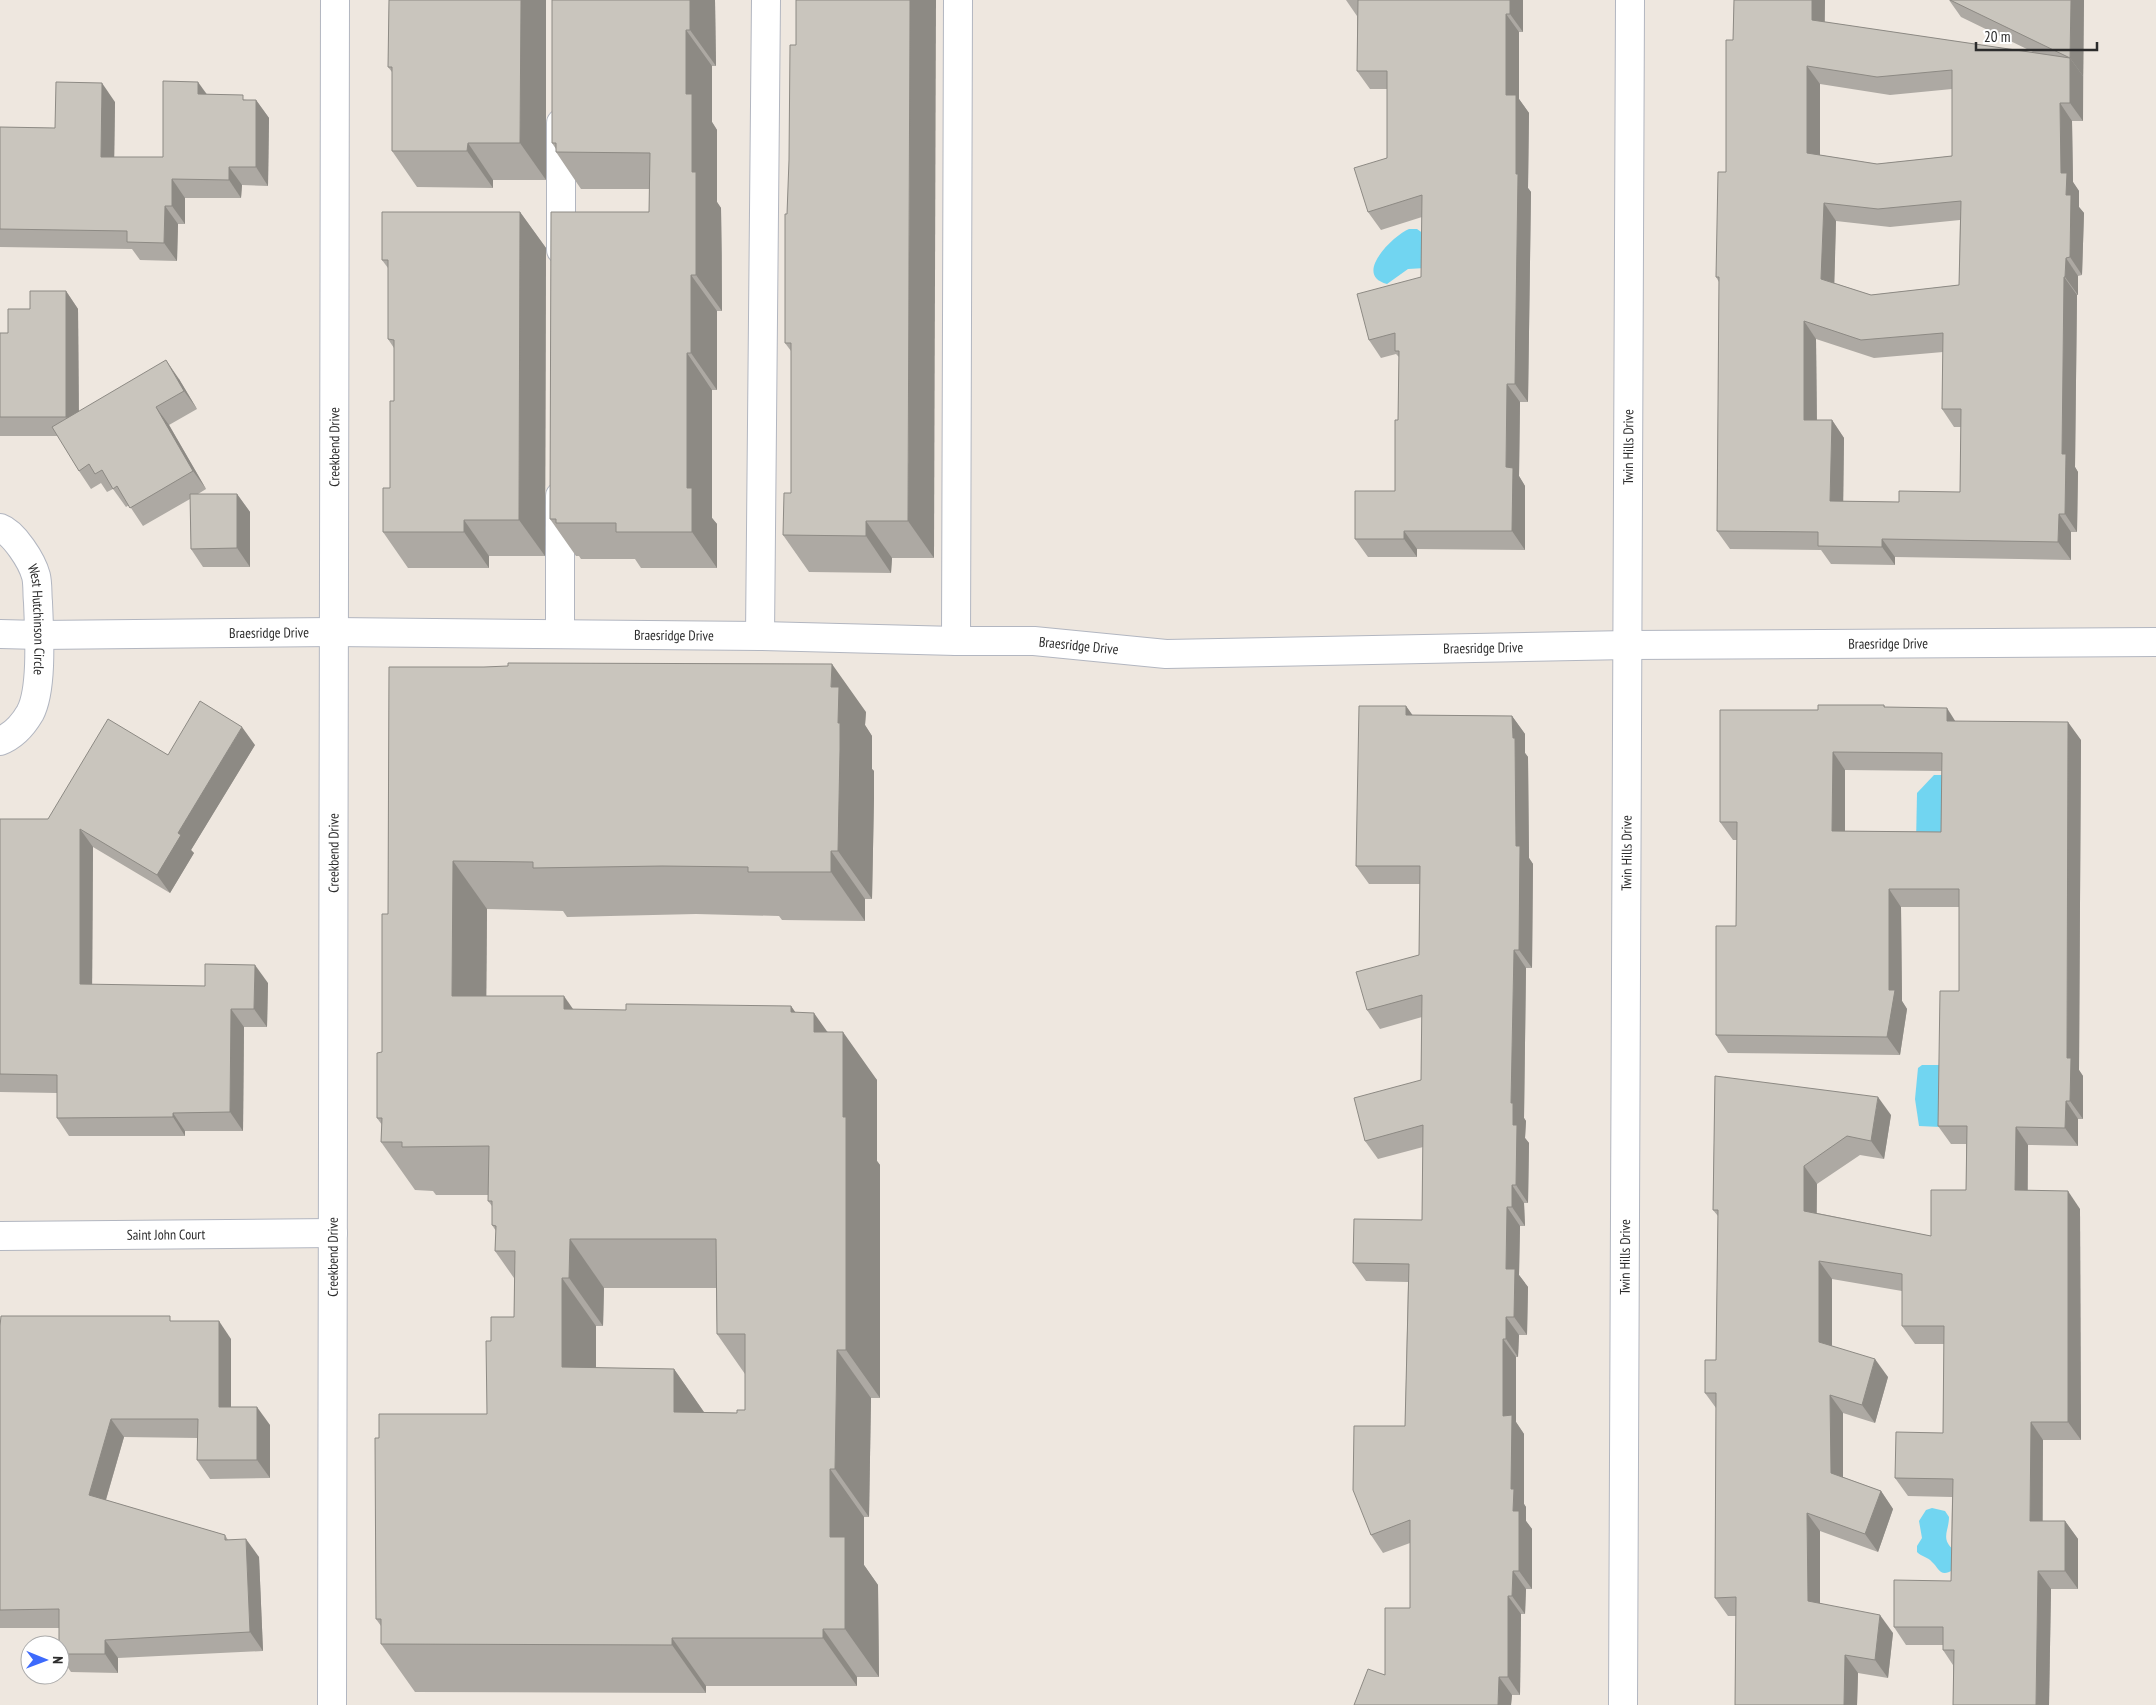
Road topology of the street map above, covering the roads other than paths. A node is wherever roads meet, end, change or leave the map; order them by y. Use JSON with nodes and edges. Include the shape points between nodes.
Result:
{"nodes":[{"id":1,"x":335,"y":0,"type":"edge"},
{"id":2,"x":766,"y":0,"type":"edge"},
{"id":3,"x":958,"y":0,"type":"edge"},
{"id":4,"x":1630,"y":0,"type":"edge"},
{"id":5,"x":562,"y":99,"type":"edge"},
{"id":6,"x":561,"y":278,"type":"edge"},
{"id":7,"x":560,"y":476,"type":"edge"},
{"id":8,"x":0,"y":528,"type":"edge"},
{"id":9,"x":333,"y":632,"type":"junction"},
{"id":10,"x":0,"y":634,"type":"edge"},
{"id":11,"x":560,"y":634,"type":"junction"},
{"id":12,"x":39,"y":635,"type":"junction"},
{"id":13,"x":760,"y":636,"type":"junction"},
{"id":14,"x":956,"y":641,"type":"junction"},
{"id":15,"x":2156,"y":642,"type":"edge"},
{"id":16,"x":1628,"y":645,"type":"junction"},
{"id":17,"x":0,"y":741,"type":"edge"},
{"id":18,"x":333,"y":1233,"type":"junction"},
{"id":19,"x":0,"y":1236,"type":"edge"},
{"id":20,"x":332,"y":1705,"type":"edge"},
{"id":21,"x":1623,"y":1705,"type":"edge"}],
"edges":[{"from":1,"to":9,"type":"street","name":"Creekbend Drive"},
{"from":2,"to":13,"type":"street"},
{"from":3,"to":14,"type":"street"},
{"from":4,"to":16,"type":"street","name":"Twin Hills Drive"},
{"from":5,"to":6,"type":"street"},
{"from":7,"to":11,"type":"street"},
{"from":8,"to":12,"type":"street","name":"West Hutchinson Circle","via":[[6,530],[23,550],[36,576]]},
{"from":9,"to":11,"type":"street","name":"Braesridge Drive"},
{"from":9,"to":12,"type":"street","name":"Braesridge Drive"},
{"from":9,"to":18,"type":"street","name":"Creekbend Drive"},
{"from":10,"to":12,"type":"street","name":"Braesridge Drive"},
{"from":11,"to":13,"type":"street","name":"Braesridge Drive"},
{"from":12,"to":17,"type":"street","name":"West Hutchinson Circle","via":[[38,677],[30,712],[11,736]]},
{"from":13,"to":14,"type":"street","name":"Braesridge Drive"},
{"from":14,"to":16,"type":"street","name":"Braesridge Drive","via":[[1034,641],[1166,654]]},
{"from":15,"to":16,"type":"street","name":"Braesridge Drive"},
{"from":16,"to":21,"type":"street","name":"Twin Hills Drive"},
{"from":18,"to":19,"type":"street","name":"Saint John Court"},
{"from":18,"to":20,"type":"street","name":"Creekbend Drive"}]}
